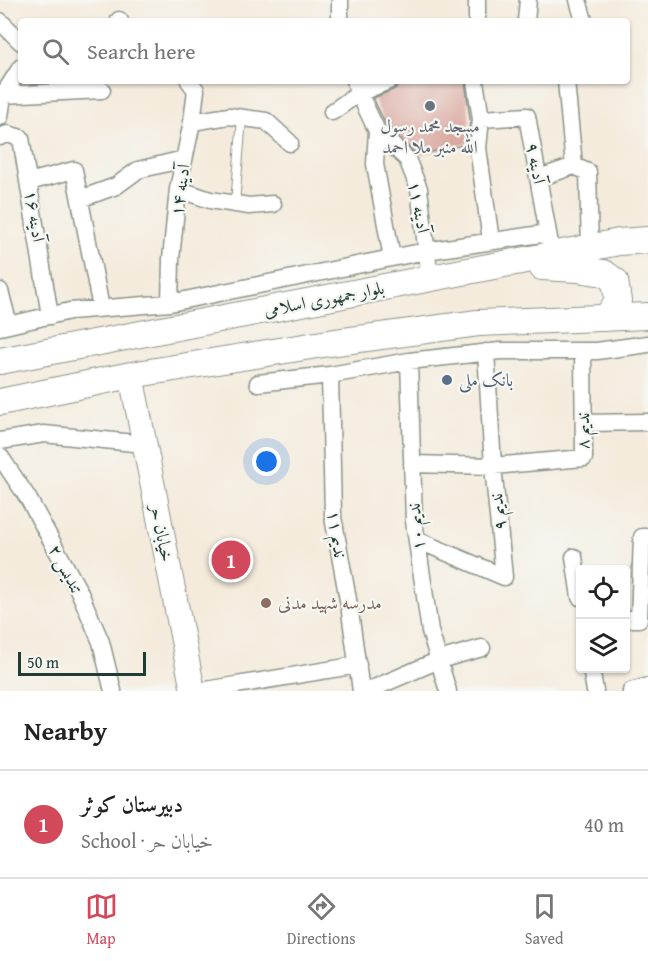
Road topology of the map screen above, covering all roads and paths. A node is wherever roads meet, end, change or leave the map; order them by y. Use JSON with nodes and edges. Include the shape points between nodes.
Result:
{"nodes":[{"id":1,"x":340,"y":0,"type":"edge"},
{"id":2,"x":477,"y":0,"type":"edge"},
{"id":3,"x":528,"y":0,"type":"edge"},
{"id":4,"x":578,"y":0,"type":"edge"},
{"id":5,"x":340,"y":18,"type":"edge"},
{"id":6,"x":477,"y":18,"type":"edge"},
{"id":7,"x":526,"y":18,"type":"edge"},
{"id":8,"x":583,"y":18,"type":"edge"},
{"id":9,"x":0,"y":21,"type":"edge"},
{"id":10,"x":18,"y":39,"type":"edge"},
{"id":11,"x":18,"y":72,"type":"edge"},
{"id":12,"x":191,"y":84,"type":"edge"},
{"id":13,"x":372,"y":84,"type":"edge"},
{"id":14,"x":475,"y":84,"type":"edge"},
{"id":15,"x":566,"y":84,"type":"edge"},
{"id":16,"x":356,"y":87,"type":"edge"},
{"id":17,"x":102,"y":90,"type":"dead end"},
{"id":18,"x":3,"y":95,"type":"junction"},
{"id":19,"x":332,"y":112,"type":"dead end"},
{"id":20,"x":0,"y":117,"type":"edge"},
{"id":21,"x":242,"y":118,"type":"junction"},
{"id":22,"x":481,"y":119,"type":"junction"},
{"id":23,"x":192,"y":122,"type":"junction"},
{"id":24,"x":377,"y":131,"type":"junction"},
{"id":25,"x":0,"y":137,"type":"edge"},
{"id":26,"x":290,"y":143,"type":"dead end"},
{"id":27,"x":184,"y":159,"type":"junction"},
{"id":28,"x":574,"y":166,"type":"junction"},
{"id":29,"x":539,"y":178,"type":"junction"},
{"id":30,"x":30,"y":182,"type":"junction"},
{"id":31,"x":178,"y":189,"type":"junction"},
{"id":32,"x":80,"y":199,"type":"junction"},
{"id":33,"x":235,"y":204,"type":"junction"},
{"id":34,"x":273,"y":204,"type":"dead end"},
{"id":35,"x":648,"y":240,"type":"edge"},
{"id":36,"x":491,"y":241,"type":"junction"},
{"id":37,"x":550,"y":244,"type":"junction"},
{"id":38,"x":590,"y":248,"type":"junction"},
{"id":39,"x":426,"y":251,"type":"junction"},
{"id":40,"x":392,"y":258,"type":"junction"},
{"id":41,"x":505,"y":265,"type":"junction"},
{"id":42,"x":430,"y":279,"type":"junction"},
{"id":43,"x":0,"y":291,"type":"edge"},
{"id":44,"x":170,"y":303,"type":"junction"},
{"id":45,"x":101,"y":308,"type":"junction"},
{"id":46,"x":50,"y":316,"type":"junction"},
{"id":47,"x":648,"y":316,"type":"edge"},
{"id":48,"x":606,"y":318,"type":"junction"},
{"id":49,"x":461,"y":325,"type":"junction"},
{"id":50,"x":4,"y":326,"type":"edge"},
{"id":51,"x":648,"y":344,"type":"edge"},
{"id":52,"x":583,"y":351,"type":"junction"},
{"id":53,"x":486,"y":352,"type":"junction"},
{"id":54,"x":462,"y":355,"type":"junction"},
{"id":55,"x":409,"y":360,"type":"junction"},
{"id":56,"x":0,"y":361,"type":"edge"},
{"id":57,"x":131,"y":375,"type":"junction"},
{"id":58,"x":330,"y":375,"type":"junction"},
{"id":59,"x":258,"y":383,"type":"dead end"},
{"id":60,"x":0,"y":402,"type":"edge"},
{"id":61,"x":648,"y":422,"type":"edge"},
{"id":62,"x":584,"y":423,"type":"junction"},
{"id":63,"x":0,"y":441,"type":"edge"},
{"id":64,"x":144,"y":444,"type":"junction"},
{"id":65,"x":0,"y":456,"type":"edge"},
{"id":66,"x":412,"y":465,"type":"junction"},
{"id":67,"x":493,"y":466,"type":"junction"},
{"id":68,"x":648,"y":537,"type":"edge"},
{"id":69,"x":417,"y":540,"type":"junction"},
{"id":70,"x":574,"y":557,"type":"dead end"},
{"id":71,"x":576,"y":570,"type":"edge"},
{"id":72,"x":630,"y":619,"type":"edge"},
{"id":73,"x":482,"y":648,"type":"dead end"},
{"id":74,"x":439,"y":660,"type":"junction"},
{"id":75,"x":358,"y":665,"type":"junction"},
{"id":76,"x":592,"y":673,"type":"edge"},
{"id":77,"x":648,"y":686,"type":"edge"},
{"id":78,"x":113,"y":691,"type":"edge"},
{"id":79,"x":192,"y":691,"type":"edge"},
{"id":80,"x":200,"y":691,"type":"edge"},
{"id":81,"x":361,"y":691,"type":"edge"},
{"id":82,"x":367,"y":691,"type":"edge"},
{"id":83,"x":448,"y":691,"type":"edge"},
{"id":84,"x":595,"y":691,"type":"edge"},
{"id":85,"x":631,"y":691,"type":"edge"}],
"edges":[{"from":1,"to":5,"type":"street"},
{"from":2,"to":6,"type":"street"},
{"from":3,"to":7,"type":"street"},
{"from":4,"to":8,"type":"street"},
{"from":9,"to":10,"type":"street"},
{"from":11,"to":18,"type":"street"},
{"from":12,"to":23,"type":"street","name":"آدینه ۱۴","via":[[196,90]]},
{"from":13,"to":16,"type":"street"},
{"from":14,"to":22,"type":"street"},
{"from":15,"to":28,"type":"street"},
{"from":16,"to":19,"type":"street"},
{"from":16,"to":24,"type":"street","name":"آدینه ۱۱"},
{"from":17,"to":18,"type":"street"},
{"from":18,"to":20,"type":"street"},
{"from":21,"to":23,"type":"street","via":[[229,116]]},
{"from":21,"to":26,"type":"street","via":[[266,121]]},
{"from":21,"to":33,"type":"lane"},
{"from":22,"to":29,"type":"street","name":"آدینه ۹","via":[[527,116]]},
{"from":22,"to":36,"type":"street","via":[[478,148]]},
{"from":23,"to":27,"type":"street","name":"آدینه ۱۴"},
{"from":24,"to":39,"type":"street","name":"آدینه ۱۱","via":[[407,159],[419,189]]},
{"from":24,"to":40,"type":"street","via":[[375,164]]},
{"from":25,"to":30,"type":"street","name":"آدینه ۱۶","via":[[7,134],[21,138]]},
{"from":27,"to":31,"type":"street","name":"آدینه ۱۴"},
{"from":27,"to":32,"type":"street","via":[[138,170],[116,186]]},
{"from":28,"to":29,"type":"street"},
{"from":28,"to":38,"type":"street","via":[[588,172]]},
{"from":29,"to":37,"type":"street","name":"آدینه ۹"},
{"from":30,"to":32,"type":"street","via":[[74,170]]},
{"from":30,"to":46,"type":"street","name":"آدینه ۱۶"},
{"from":31,"to":33,"type":"street"},
{"from":31,"to":44,"type":"street","name":"آدینه ۱۴"},
{"from":32,"to":45,"type":"street"},
{"from":33,"to":34,"type":"street"},
{"from":35,"to":38,"type":"main road","name":"بلوار جمهوری اسلامی"},
{"from":36,"to":37,"type":"street"},
{"from":36,"to":39,"type":"street"},
{"from":37,"to":38,"type":"main road","name":"بلوار جمهوری اسلامی"},
{"from":37,"to":41,"type":"main road","name":"بلوار جمهوری اسلامی"},
{"from":39,"to":40,"type":"street"},
{"from":39,"to":42,"type":"street","name":"آدینه ۱۱"},
{"from":40,"to":44,"type":"street"},
{"from":41,"to":42,"type":"main road","name":"بلوار جمهوری اسلامی"},
{"from":41,"to":48,"type":"main road","via":[[604,273],[615,281],[618,301]]},
{"from":42,"to":56,"type":"main road","name":"بلوار جمهوری اسلامی"},
{"from":43,"to":50,"type":"street"},
{"from":44,"to":45,"type":"street"},
{"from":45,"to":46,"type":"street"},
{"from":46,"to":50,"type":"street"},
{"from":47,"to":48,"type":"main road"},
{"from":48,"to":49,"type":"main road"},
{"from":49,"to":54,"type":"street"},
{"from":49,"to":57,"type":"main road"},
{"from":51,"to":52,"type":"street"},
{"from":52,"to":53,"type":"street"},
{"from":52,"to":62,"type":"street","name":"ندیم ۸"},
{"from":53,"to":54,"type":"street"},
{"from":53,"to":67,"type":"street","name":"ندیم ۹"},
{"from":54,"to":55,"type":"street"},
{"from":55,"to":58,"type":"street"},
{"from":55,"to":66,"type":"street","name":"ندیم ۱۰"},
{"from":57,"to":60,"type":"main road"},
{"from":57,"to":64,"type":"main road","name":"خیابان حر"},
{"from":58,"to":59,"type":"street"},
{"from":58,"to":75,"type":"street","name":"ندیم ۱۱","via":[[333,517]]},
{"from":61,"to":62,"type":"street"},
{"from":62,"to":67,"type":"street","name":"ندیم ۸","via":[[584,458]]},
{"from":63,"to":64,"type":"street","via":[[44,434]]},
{"from":64,"to":79,"type":"main road","name":"خیابان حر"},
{"from":65,"to":78,"type":"street","name":"تندیس ۲","via":[[79,591],[101,642]]},
{"from":66,"to":67,"type":"street"},
{"from":66,"to":69,"type":"street","name":"ندیم ۱۰"},
{"from":67,"to":69,"type":"street","name":"ندیم ۹","via":[[504,577]]},
{"from":68,"to":72,"type":"street","via":[[642,537],[639,620]]},
{"from":69,"to":74,"type":"street","name":"ندیم ۱۰","via":[[430,631]]},
{"from":70,"to":71,"type":"street"},
{"from":73,"to":74,"type":"street"},
{"from":74,"to":82,"type":"street"},
{"from":74,"to":83,"type":"street","name":"ندیم ۱۰"},
{"from":75,"to":80,"type":"street"},
{"from":75,"to":81,"type":"street","name":"ندیم ۱۱"},
{"from":76,"to":84,"type":"street"},
{"from":77,"to":85,"type":"street"}]}
